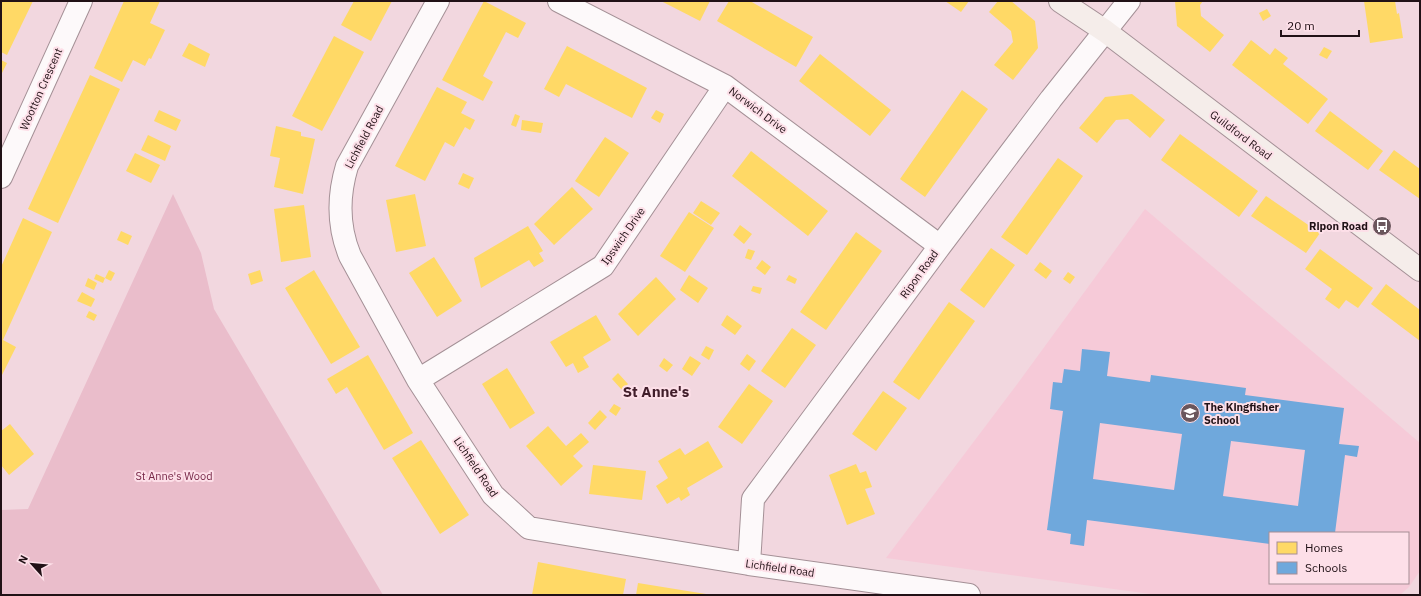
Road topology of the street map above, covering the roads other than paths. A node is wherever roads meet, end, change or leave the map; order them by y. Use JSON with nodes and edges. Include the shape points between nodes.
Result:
{"nodes":[{"id":1,"x":81,"y":1,"type":"edge"},
{"id":2,"x":438,"y":1,"type":"edge"},
{"id":3,"x":559,"y":1,"type":"edge"},
{"id":4,"x":1060,"y":1,"type":"edge"},
{"id":5,"x":1129,"y":1,"type":"edge"},
{"id":6,"x":1105,"y":32,"type":"junction"},
{"id":7,"x":726,"y":86,"type":"junction"},
{"id":8,"x":1,"y":177,"type":"edge"},
{"id":9,"x":940,"y":246,"type":"junction"},
{"id":10,"x":1420,"y":270,"type":"edge"},
{"id":11,"x":418,"y":380,"type":"junction"},
{"id":12,"x":750,"y":564,"type":"junction"},
{"id":13,"x":969,"y":595,"type":"edge"}],
"edges":[{"from":1,"to":8,"type":"street","name":"Wootton Crescent"},
{"from":2,"to":11,"type":"street","name":"Lichfield Road","via":[[347,166],[340,212],[342,233],[350,256]]},
{"from":3,"to":7,"type":"street","name":"Norwich Drive"},
{"from":4,"to":6,"type":"street","name":"Guildford Road"},
{"from":5,"to":6,"type":"street","name":"Ripon Road"},
{"from":6,"to":9,"type":"street","name":"Ripon Road","via":[[1046,105]]},
{"from":6,"to":10,"type":"street","name":"Guildford Road"},
{"from":7,"to":9,"type":"street","name":"Norwich Drive"},
{"from":7,"to":11,"type":"street","name":"Ipswich Drive","via":[[604,266]]},
{"from":9,"to":12,"type":"street","name":"Ripon Road","via":[[753,499]]},
{"from":11,"to":12,"type":"street","name":"Lichfield Road","via":[[493,495],[529,528]]},
{"from":12,"to":13,"type":"street","name":"Lichfield Road"}]}
